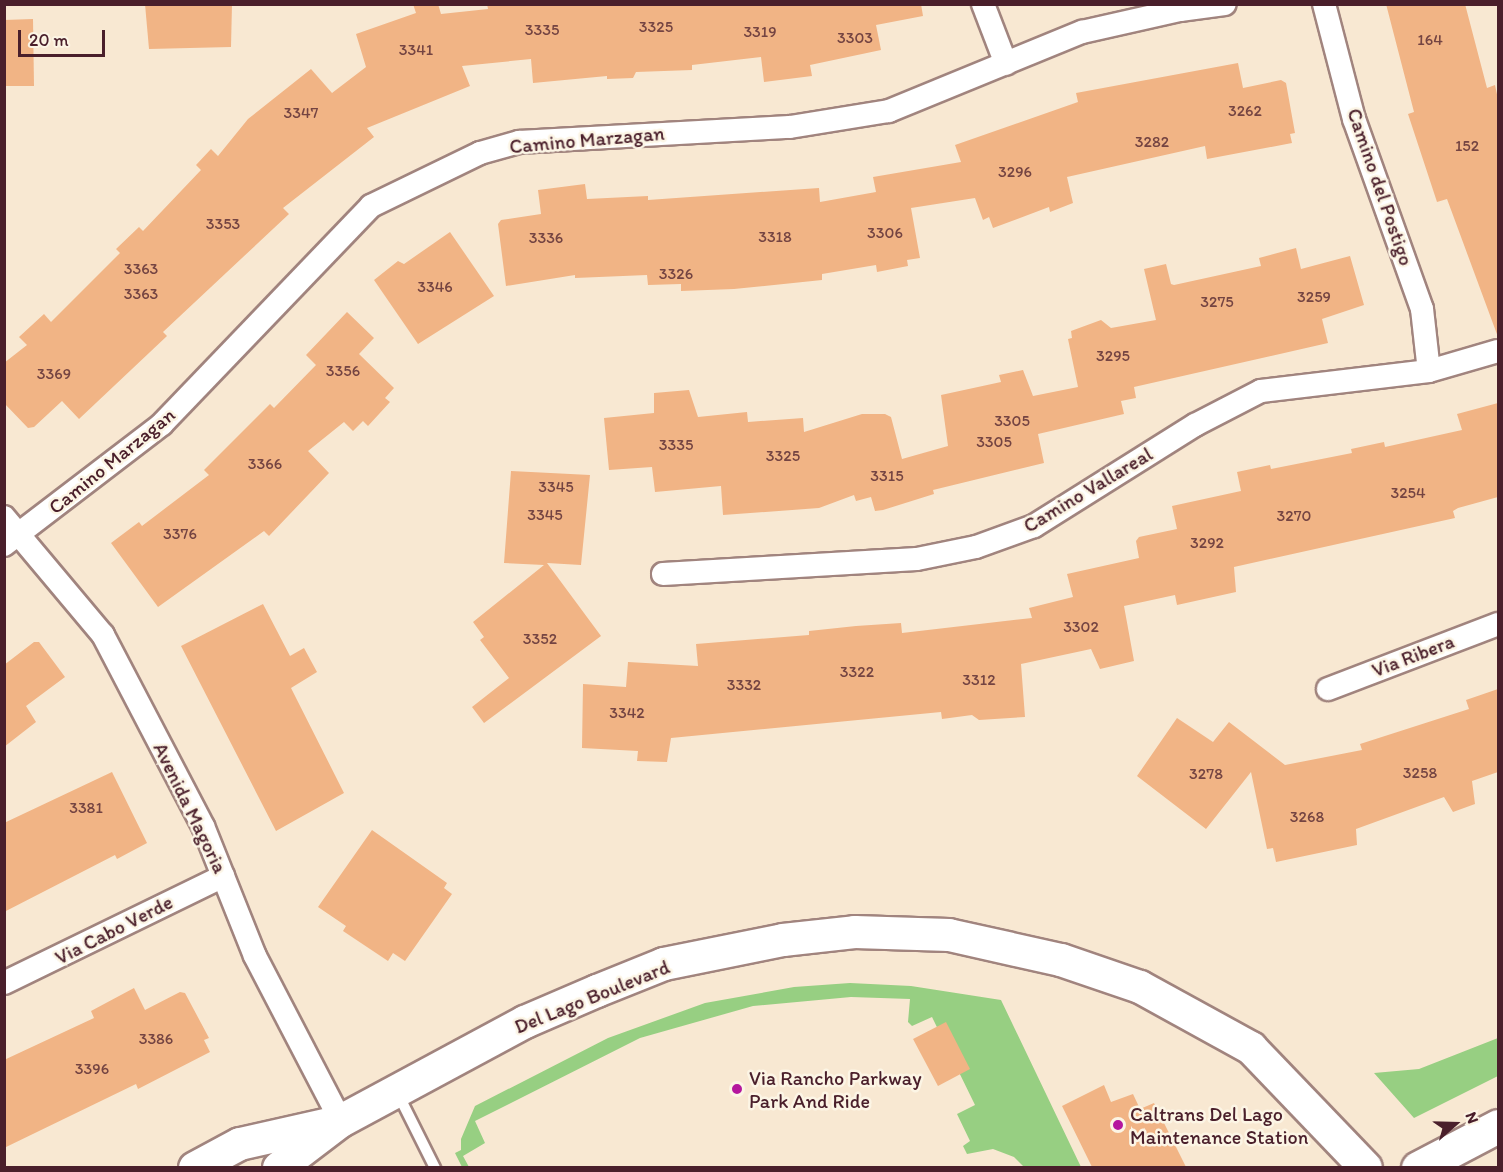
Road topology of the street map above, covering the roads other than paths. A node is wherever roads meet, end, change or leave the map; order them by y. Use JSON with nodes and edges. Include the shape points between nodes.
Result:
{"nodes":[{"id":1,"x":983,"y":4,"type":"edge"},
{"id":2,"x":1225,"y":4,"type":"edge"},
{"id":3,"x":1324,"y":4,"type":"edge"},
{"id":4,"x":1006,"y":64,"type":"junction"},
{"id":5,"x":1498,"y":351,"type":"edge"},
{"id":6,"x":1429,"y":371,"type":"junction"},
{"id":7,"x":4,"y":517,"type":"edge"},
{"id":8,"x":11,"y":541,"type":"edge"},
{"id":9,"x":663,"y":574,"type":"dead end"},
{"id":10,"x":1498,"y":624,"type":"edge"},
{"id":11,"x":1328,"y":689,"type":"dead end"},
{"id":12,"x":223,"y":876,"type":"junction"},
{"id":13,"x":4,"y":983,"type":"edge"},
{"id":14,"x":397,"y":1091,"type":"junction"},
{"id":15,"x":341,"y":1121,"type":"junction"},
{"id":16,"x":1498,"y":1126,"type":"edge"},
{"id":17,"x":195,"y":1167,"type":"edge"},
{"id":18,"x":279,"y":1167,"type":"edge"},
{"id":19,"x":435,"y":1167,"type":"edge"},
{"id":20,"x":1366,"y":1167,"type":"edge"},
{"id":21,"x":1418,"y":1167,"type":"edge"}],
"edges":[{"from":1,"to":4,"type":"street"},
{"from":2,"to":4,"type":"street","name":"Camino Marzagan","via":[[1082,32]]},
{"from":3,"to":6,"type":"street","name":"Camino del Postigo","via":[[1354,119],[1422,309]]},
{"from":4,"to":8,"type":"street","name":"Camino Marzagan","via":[[889,111],[790,127],[519,142],[480,153],[370,206],[162,424]]},
{"from":5,"to":6,"type":"street","name":"Camino Vallareal"},
{"from":6,"to":9,"type":"street","name":"Camino Vallareal","via":[[1261,391],[1195,425],[1034,526],[976,548],[917,559]]},
{"from":7,"to":8,"type":"street","name":"Avenida Magoria"},
{"from":8,"to":12,"type":"street","name":"Avenida Magoria","via":[[103,635],[203,826]]},
{"from":10,"to":11,"type":"street","name":"Via Ribera"},
{"from":12,"to":13,"type":"street","name":"Via Cabo Verde"},
{"from":12,"to":15,"type":"street","name":"Avenida Magoria","via":[[255,956]]},
{"from":14,"to":15,"type":"main road","name":"Del Lago Boulevard"},
{"from":14,"to":19,"type":"lane"},
{"from":14,"to":20,"type":"main road","name":"Del Lago Boulevard","via":[[525,1022],[664,964],[783,940],[855,932],[949,935],[1061,960],[1140,987],[1251,1048]]},
{"from":15,"to":17,"type":"main road","name":"Del Lago Boulevard","via":[[240,1144]]},
{"from":15,"to":18,"type":"main road","name":"Del Lago Boulevard"},
{"from":16,"to":21,"type":"highway"}]}
